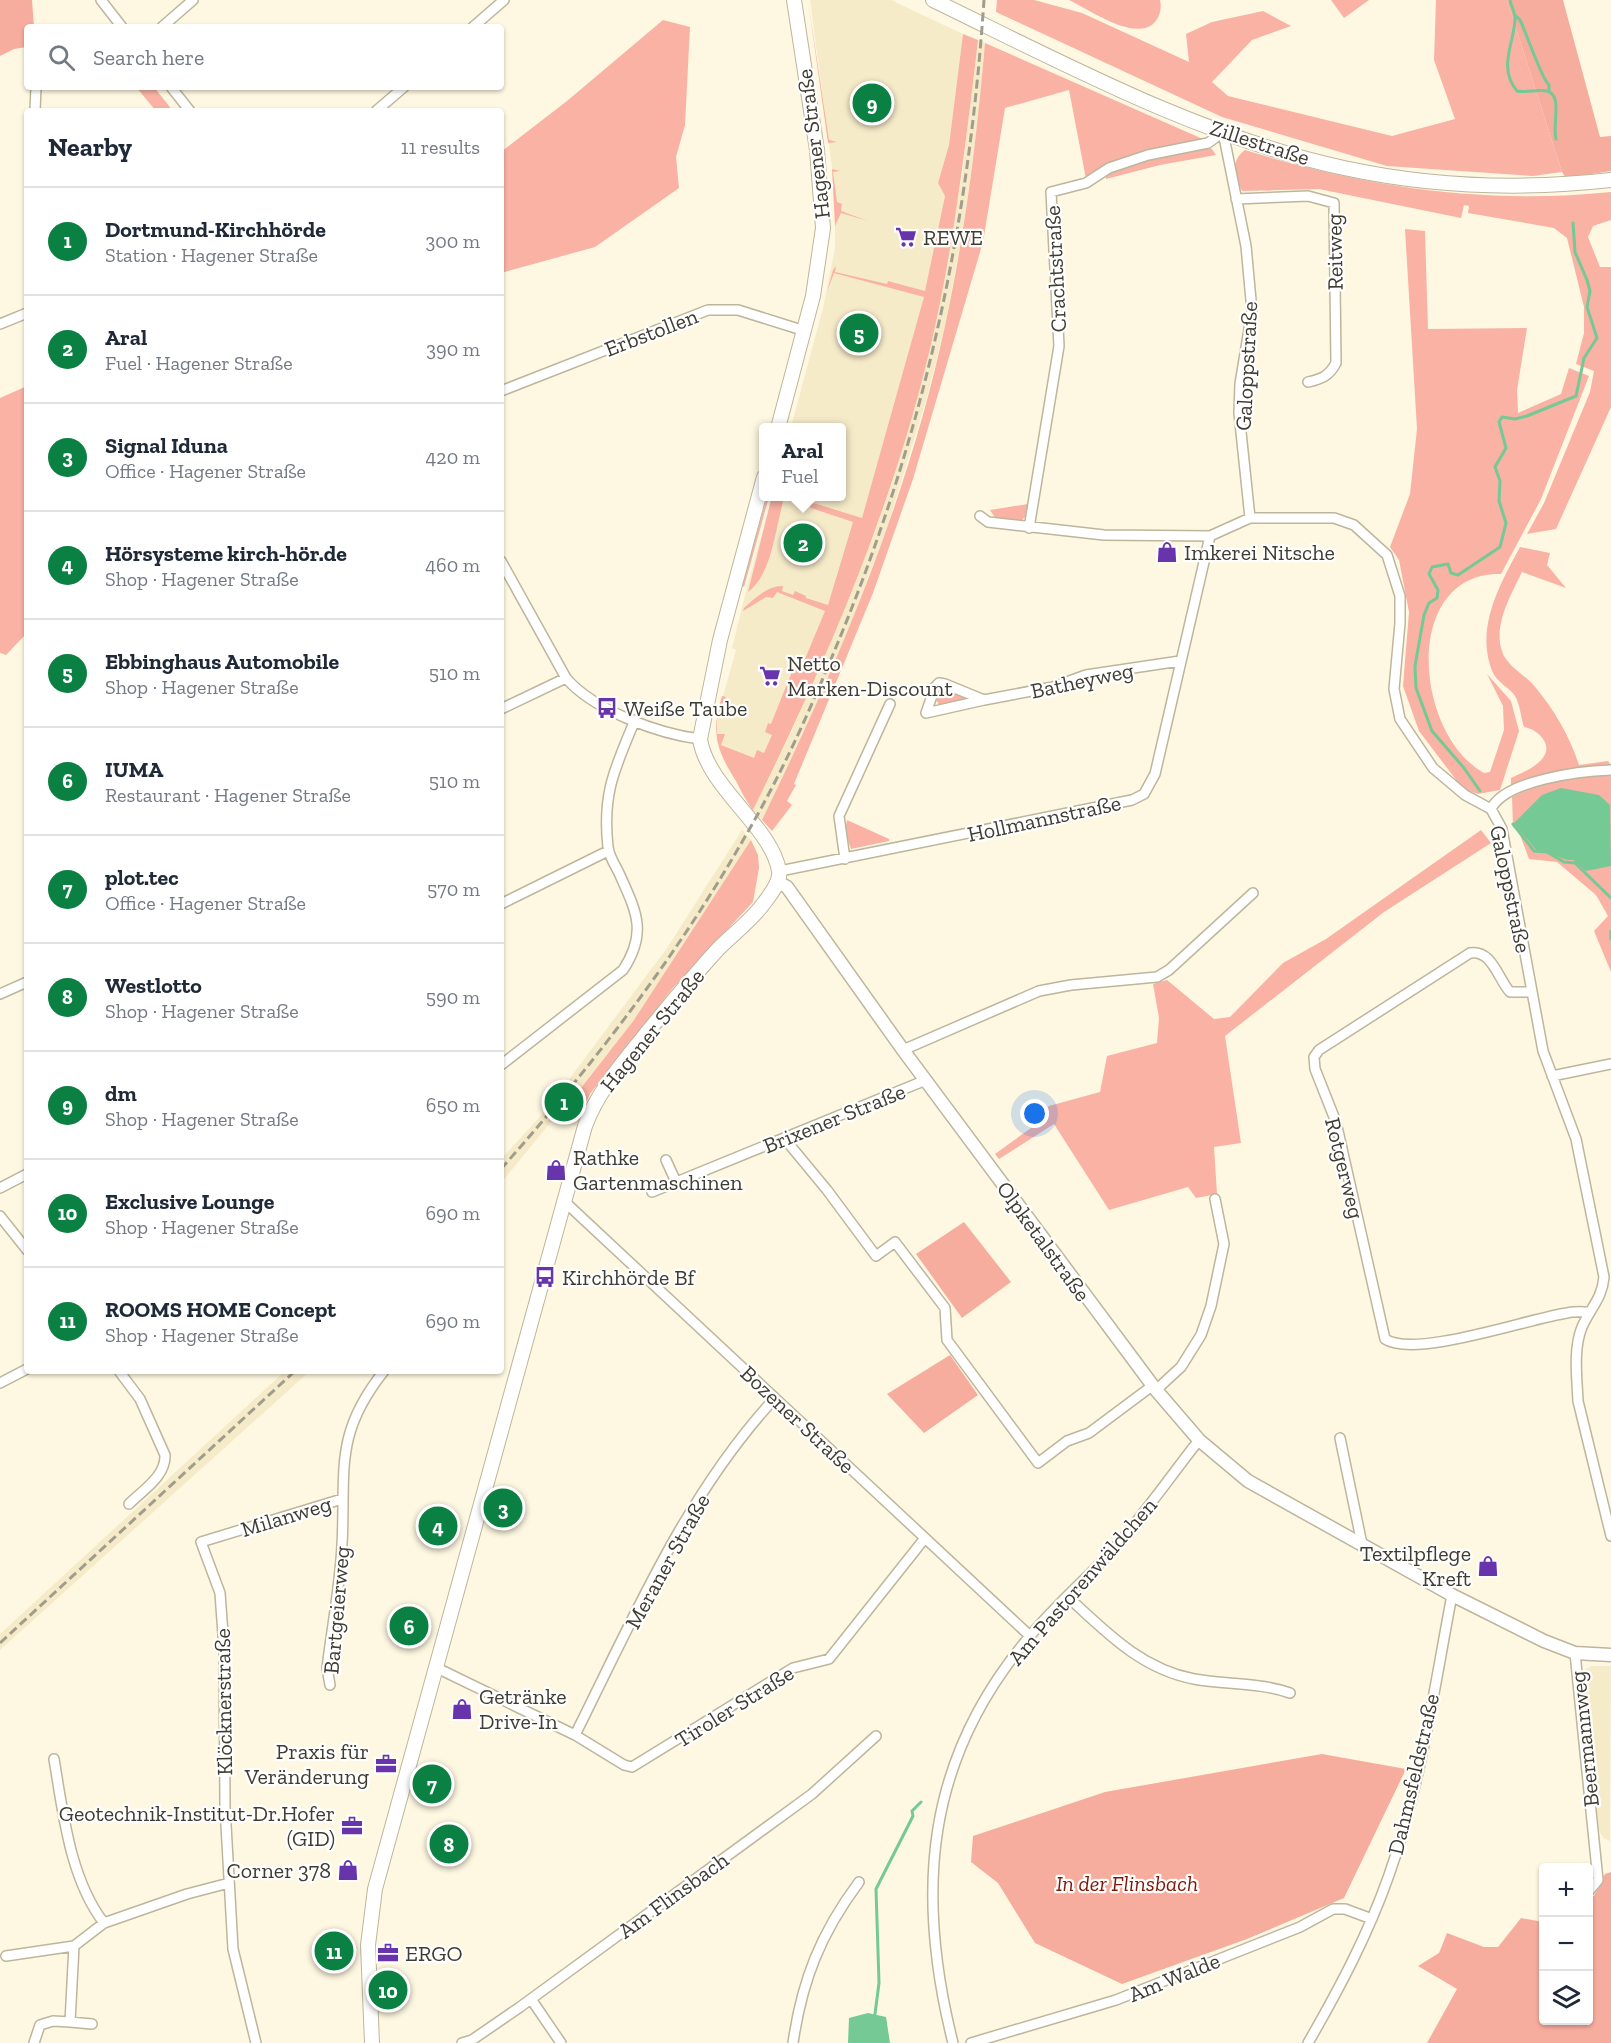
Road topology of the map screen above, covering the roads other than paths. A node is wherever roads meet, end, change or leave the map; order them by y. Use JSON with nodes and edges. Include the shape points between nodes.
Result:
{"nodes":[{"id":1,"x":101,"y":0,"type":"edge"},
{"id":2,"x":193,"y":0,"type":"edge"},
{"id":3,"x":504,"y":0,"type":"edge"},
{"id":4,"x":794,"y":0,"type":"edge"},
{"id":5,"x":933,"y":0,"type":"edge"},
{"id":6,"x":120,"y":24,"type":"edge"},
{"id":7,"x":165,"y":24,"type":"edge"},
{"id":8,"x":476,"y":24,"type":"edge"},
{"id":9,"x":36,"y":90,"type":"edge"},
{"id":10,"x":173,"y":90,"type":"edge"},
{"id":11,"x":400,"y":90,"type":"edge"},
{"id":12,"x":35,"y":108,"type":"edge"},
{"id":13,"x":188,"y":108,"type":"edge"},
{"id":14,"x":380,"y":108,"type":"edge"},
{"id":15,"x":1223,"y":132,"type":"junction"},
{"id":16,"x":1611,"y":180,"type":"edge"},
{"id":17,"x":1236,"y":199,"type":"junction"},
{"id":18,"x":24,"y":314,"type":"edge"},
{"id":19,"x":0,"y":324,"type":"edge"},
{"id":20,"x":805,"y":331,"type":"junction"},
{"id":21,"x":1308,"y":382,"type":"dead end"},
{"id":22,"x":504,"y":390,"type":"edge"},
{"id":23,"x":779,"y":423,"type":"edge"},
{"id":24,"x":759,"y":496,"type":"edge"},
{"id":25,"x":980,"y":516,"type":"dead end"},
{"id":26,"x":1250,"y":518,"type":"junction"},
{"id":27,"x":1029,"y":528,"type":"junction"},
{"id":28,"x":1210,"y":537,"type":"junction"},
{"id":29,"x":504,"y":566,"type":"edge"},
{"id":30,"x":1180,"y":661,"type":"junction"},
{"id":31,"x":566,"y":678,"type":"junction"},
{"id":32,"x":984,"y":700,"type":"junction"},
{"id":33,"x":890,"y":705,"type":"dead end"},
{"id":34,"x":504,"y":708,"type":"edge"},
{"id":35,"x":635,"y":720,"type":"junction"},
{"id":36,"x":700,"y":739,"type":"junction"},
{"id":37,"x":1611,"y":770,"type":"edge"},
{"id":38,"x":1491,"y":809,"type":"junction"},
{"id":39,"x":608,"y":851,"type":"junction"},
{"id":40,"x":845,"y":859,"type":"junction"},
{"id":41,"x":779,"y":877,"type":"junction"},
{"id":42,"x":1253,"y":893,"type":"dead end"},
{"id":43,"x":504,"y":903,"type":"edge"},
{"id":44,"x":24,"y":983,"type":"edge"},
{"id":45,"x":1532,"y":992,"type":"junction"},
{"id":46,"x":0,"y":994,"type":"edge"},
{"id":47,"x":903,"y":1050,"type":"junction"},
{"id":48,"x":504,"y":1063,"type":"edge"},
{"id":49,"x":1611,"y":1064,"type":"edge"},
{"id":50,"x":1552,"y":1076,"type":"junction"},
{"id":51,"x":926,"y":1080,"type":"junction"},
{"id":52,"x":784,"y":1138,"type":"junction"},
{"id":53,"x":666,"y":1160,"type":"dead end"},
{"id":54,"x":24,"y":1176,"type":"edge"},
{"id":55,"x":676,"y":1182,"type":"junction"},
{"id":56,"x":0,"y":1188,"type":"edge"},
{"id":57,"x":652,"y":1192,"type":"dead end"},
{"id":58,"x":1215,"y":1199,"type":"dead end"},
{"id":59,"x":565,"y":1202,"type":"junction"},
{"id":60,"x":0,"y":1215,"type":"edge"},
{"id":61,"x":24,"y":1246,"type":"edge"},
{"id":62,"x":1607,"y":1293,"type":"edge"},
{"id":63,"x":1590,"y":1312,"type":"junction"},
{"id":64,"x":24,"y":1371,"type":"edge"},
{"id":65,"x":121,"y":1374,"type":"edge"},
{"id":66,"x":382,"y":1374,"type":"edge"},
{"id":67,"x":0,"y":1383,"type":"edge"},
{"id":68,"x":1154,"y":1388,"type":"junction"},
{"id":69,"x":775,"y":1398,"type":"junction"},
{"id":70,"x":1340,"y":1438,"type":"dead end"},
{"id":71,"x":1199,"y":1440,"type":"junction"},
{"id":72,"x":342,"y":1499,"type":"junction"},
{"id":73,"x":129,"y":1504,"type":"dead end"},
{"id":74,"x":1611,"y":1536,"type":"edge"},
{"id":75,"x":925,"y":1538,"type":"junction"},
{"id":76,"x":201,"y":1542,"type":"joint"},
{"id":77,"x":1362,"y":1544,"type":"junction"},
{"id":78,"x":1452,"y":1595,"type":"junction"},
{"id":79,"x":1068,"y":1597,"type":"junction"},
{"id":80,"x":1030,"y":1636,"type":"junction"},
{"id":81,"x":1575,"y":1653,"type":"junction"},
{"id":82,"x":1611,"y":1655,"type":"edge"},
{"id":83,"x":437,"y":1668,"type":"junction"},
{"id":84,"x":330,"y":1684,"type":"dead end"},
{"id":85,"x":1290,"y":1693,"type":"dead end"},
{"id":86,"x":575,"y":1735,"type":"junction"},
{"id":87,"x":876,"y":1736,"type":"dead end"},
{"id":88,"x":54,"y":1760,"type":"dead end"},
{"id":89,"x":859,"y":1882,"type":"dead end"},
{"id":90,"x":229,"y":1883,"type":"junction"},
{"id":91,"x":1593,"y":1886,"type":"edge"},
{"id":92,"x":1372,"y":1919,"type":"junction"},
{"id":93,"x":104,"y":1923,"type":"junction"},
{"id":94,"x":74,"y":1946,"type":"junction"},
{"id":95,"x":6,"y":1956,"type":"dead end"},
{"id":96,"x":531,"y":1999,"type":"junction"},
{"id":97,"x":70,"y":2022,"type":"junction"},
{"id":98,"x":92,"y":2024,"type":"dead end"},
{"id":99,"x":34,"y":2043,"type":"edge"},
{"id":100,"x":256,"y":2043,"type":"edge"},
{"id":101,"x":372,"y":2043,"type":"edge"},
{"id":102,"x":462,"y":2043,"type":"edge"},
{"id":103,"x":561,"y":2043,"type":"edge"},
{"id":104,"x":793,"y":2043,"type":"edge"},
{"id":105,"x":953,"y":2043,"type":"edge"},
{"id":106,"x":971,"y":2043,"type":"edge"},
{"id":107,"x":1308,"y":2043,"type":"edge"}],
"edges":[{"from":1,"to":6,"type":"street"},
{"from":2,"to":7,"type":"street"},
{"from":3,"to":8,"type":"street"},
{"from":4,"to":20,"type":"main road","name":"Hagener Straße","via":[[823,213],[818,270]]},
{"from":5,"to":15,"type":"main road","name":"Zillestraße"},
{"from":9,"to":12,"type":"street"},
{"from":10,"to":13,"type":"street"},
{"from":11,"to":14,"type":"street"},
{"from":15,"to":16,"type":"main road","name":"Zillestraße","via":[[1345,168],[1430,181],[1494,186]]},
{"from":15,"to":17,"type":"street","name":"Galoppstraße"},
{"from":15,"to":27,"type":"street","name":"Crachtstraße","via":[[1208,143],[1148,155],[1109,168],[1086,183],[1051,192],[1059,346]]},
{"from":17,"to":21,"type":"street","name":"Reitweg","via":[[1308,196],[1334,204],[1336,363],[1323,378]]},
{"from":17,"to":26,"type":"street","name":"Galoppstraße","via":[[1246,246],[1252,311],[1239,413]]},
{"from":18,"to":19,"type":"street"},
{"from":20,"to":22,"type":"street","name":"Erbstollen","via":[[738,310],[708,309]]},
{"from":20,"to":23,"type":"main road","name":"Hagener Straße"},
{"from":24,"to":36,"type":"main road","via":[[720,640]]},
{"from":25,"to":27,"type":"street","via":[[988,522]]},
{"from":26,"to":28,"type":"street"},
{"from":26,"to":38,"type":"street","name":"Galoppstraße","via":[[1334,518],[1354,525],[1388,555],[1400,596],[1394,689],[1400,718],[1422,754],[1443,778]]},
{"from":27,"to":28,"type":"street","via":[[1104,535]]},
{"from":28,"to":30,"type":"street","name":"Hollmannstraße"},
{"from":29,"to":31,"type":"street"},
{"from":30,"to":32,"type":"street","name":"Batheyweg","via":[[1086,675],[1053,687]]},
{"from":30,"to":40,"type":"street","name":"Hollmannstraße","via":[[1155,774],[1144,794],[1132,800]]},
{"from":31,"to":34,"type":"street"},
{"from":31,"to":35,"type":"street","via":[[588,697]]},
{"from":32,"to":32,"type":"street","name":"Batheyweg","via":[[973,703],[926,713],[939,683]]},
{"from":33,"to":40,"type":"street","via":[[839,816]]},
{"from":35,"to":36,"type":"street"},
{"from":35,"to":39,"type":"street","via":[[609,781]]},
{"from":36,"to":41,"type":"main road","via":[[718,778],[762,837]]},
{"from":37,"to":38,"type":"street","via":[[1532,782],[1503,795]]},
{"from":38,"to":45,"type":"street","name":"Galoppstraße","via":[[1502,831]]},
{"from":39,"to":43,"type":"street"},
{"from":39,"to":48,"type":"street","via":[[637,917],[635,953],[623,970]]},
{"from":40,"to":41,"type":"street","name":"Hollmannstraße"},
{"from":41,"to":47,"type":"street","name":"Olpketalstraße"},
{"from":41,"to":59,"type":"main road","name":"Hagener Straße","via":[[763,905],[686,984],[598,1096],[581,1137]]},
{"from":42,"to":47,"type":"street","via":[[1157,977],[1039,991]]},
{"from":44,"to":46,"type":"street"},
{"from":45,"to":50,"type":"street","name":"Galoppstraße"},
{"from":45,"to":63,"type":"street","name":"Rotgerweg","via":[[1510,992],[1487,958],[1470,953],[1319,1050],[1314,1057],[1315,1069],[1336,1122],[1385,1339],[1406,1345],[1479,1335],[1567,1312]]},
{"from":47,"to":51,"type":"street","name":"Olpketalstraße"},
{"from":49,"to":50,"type":"street"},
{"from":50,"to":62,"type":"street","name":"Galoppstraße","via":[[1576,1139]]},
{"from":51,"to":52,"type":"street","name":"Brixener Straße"},
{"from":51,"to":68,"type":"street","name":"Olpketalstraße"},
{"from":52,"to":55,"type":"street","name":"Brixener Straße"},
{"from":52,"to":68,"type":"street","via":[[876,1256],[896,1242],[945,1308],[947,1340],[1038,1463]]},
{"from":53,"to":55,"type":"street"},
{"from":54,"to":56,"type":"street"},
{"from":55,"to":57,"type":"street","name":"Brixener Straße"},
{"from":58,"to":68,"type":"street","via":[[1224,1244],[1211,1306],[1201,1335],[1181,1367]]},
{"from":59,"to":69,"type":"street","name":"Bozener Straße"},
{"from":59,"to":83,"type":"main road","name":"Hagener Straße"},
{"from":60,"to":61,"type":"street"},
{"from":62,"to":63,"type":"street","name":"Galoppstraße"},
{"from":63,"to":74,"type":"street","name":"Galoppstraße","via":[[1577,1348],[1578,1401]]},
{"from":64,"to":67,"type":"street"},
{"from":65,"to":73,"type":"street","via":[[140,1400],[166,1464]]},
{"from":66,"to":72,"type":"street","name":"Milanweg","via":[[366,1393],[354,1419],[344,1451]]},
{"from":68,"to":71,"type":"street","name":"Olpketalstraße"},
{"from":69,"to":75,"type":"street","name":"Bozener Straße"},
{"from":69,"to":86,"type":"street","name":"Meraner Straße","via":[[756,1419],[685,1523]]},
{"from":70,"to":77,"type":"street"},
{"from":71,"to":77,"type":"street","name":"Olpketalstraße","via":[[1248,1481]]},
{"from":71,"to":79,"type":"street","name":"Am Pastorenwäldchen","via":[[1140,1518]]},
{"from":72,"to":76,"type":"street","name":"Milanweg"},
{"from":72,"to":84,"type":"street","name":"Bartgeierweg","via":[[342,1544],[327,1668]]},
{"from":75,"to":80,"type":"street","name":"Bozener Straße"},
{"from":75,"to":86,"type":"street","name":"Tiroler Straße","via":[[829,1659],[793,1668],[632,1767],[624,1766]]},
{"from":76,"to":90,"type":"street","name":"Klöcknerstraße","via":[[220,1593]]},
{"from":77,"to":78,"type":"street","name":"Olpketalstraße"},
{"from":78,"to":81,"type":"street","name":"Olpketalstraße"},
{"from":78,"to":92,"type":"street","name":"Dahmsfeldstraße","via":[[1413,1794]]},
{"from":79,"to":80,"type":"street","name":"Am Pastorenwäldchen"},
{"from":79,"to":85,"type":"street","via":[[1124,1649],[1165,1671],[1220,1683],[1266,1684]]},
{"from":80,"to":105,"type":"street","name":"Am Pastorenwäldchen","via":[[970,1725],[954,1765],[936,1831],[933,1919],[942,2000]]},
{"from":81,"to":82,"type":"street","name":"Olpketalstraße"},
{"from":81,"to":91,"type":"street","name":"Beermannweg","via":[[1596,1847],[1598,1880]]},
{"from":83,"to":86,"type":"street"},
{"from":83,"to":101,"type":"main road","name":"Hagener Straße","via":[[371,1907],[367,1973]]},
{"from":87,"to":96,"type":"street","name":"Am Flinsbach","via":[[812,1794]]},
{"from":88,"to":93,"type":"street","via":[[84,1891]]},
{"from":89,"to":104,"type":"street","via":[[834,1916],[817,1950]]},
{"from":90,"to":93,"type":"street"},
{"from":90,"to":100,"type":"street","name":"Klöcknerstraße","via":[[233,1949]]},
{"from":92,"to":106,"type":"street","name":"Am Walde","via":[[1333,1909],[1300,1927],[1116,2000]]},
{"from":92,"to":107,"type":"street","name":"Dahmsfeldstraße","via":[[1343,1983]]},
{"from":93,"to":94,"type":"street"},
{"from":94,"to":95,"type":"street"},
{"from":94,"to":97,"type":"street"},
{"from":96,"to":102,"type":"street","name":"Am Flinsbach"},
{"from":96,"to":103,"type":"street"},
{"from":97,"to":98,"type":"street"},
{"from":97,"to":99,"type":"street","via":[[40,2025]]}]}
